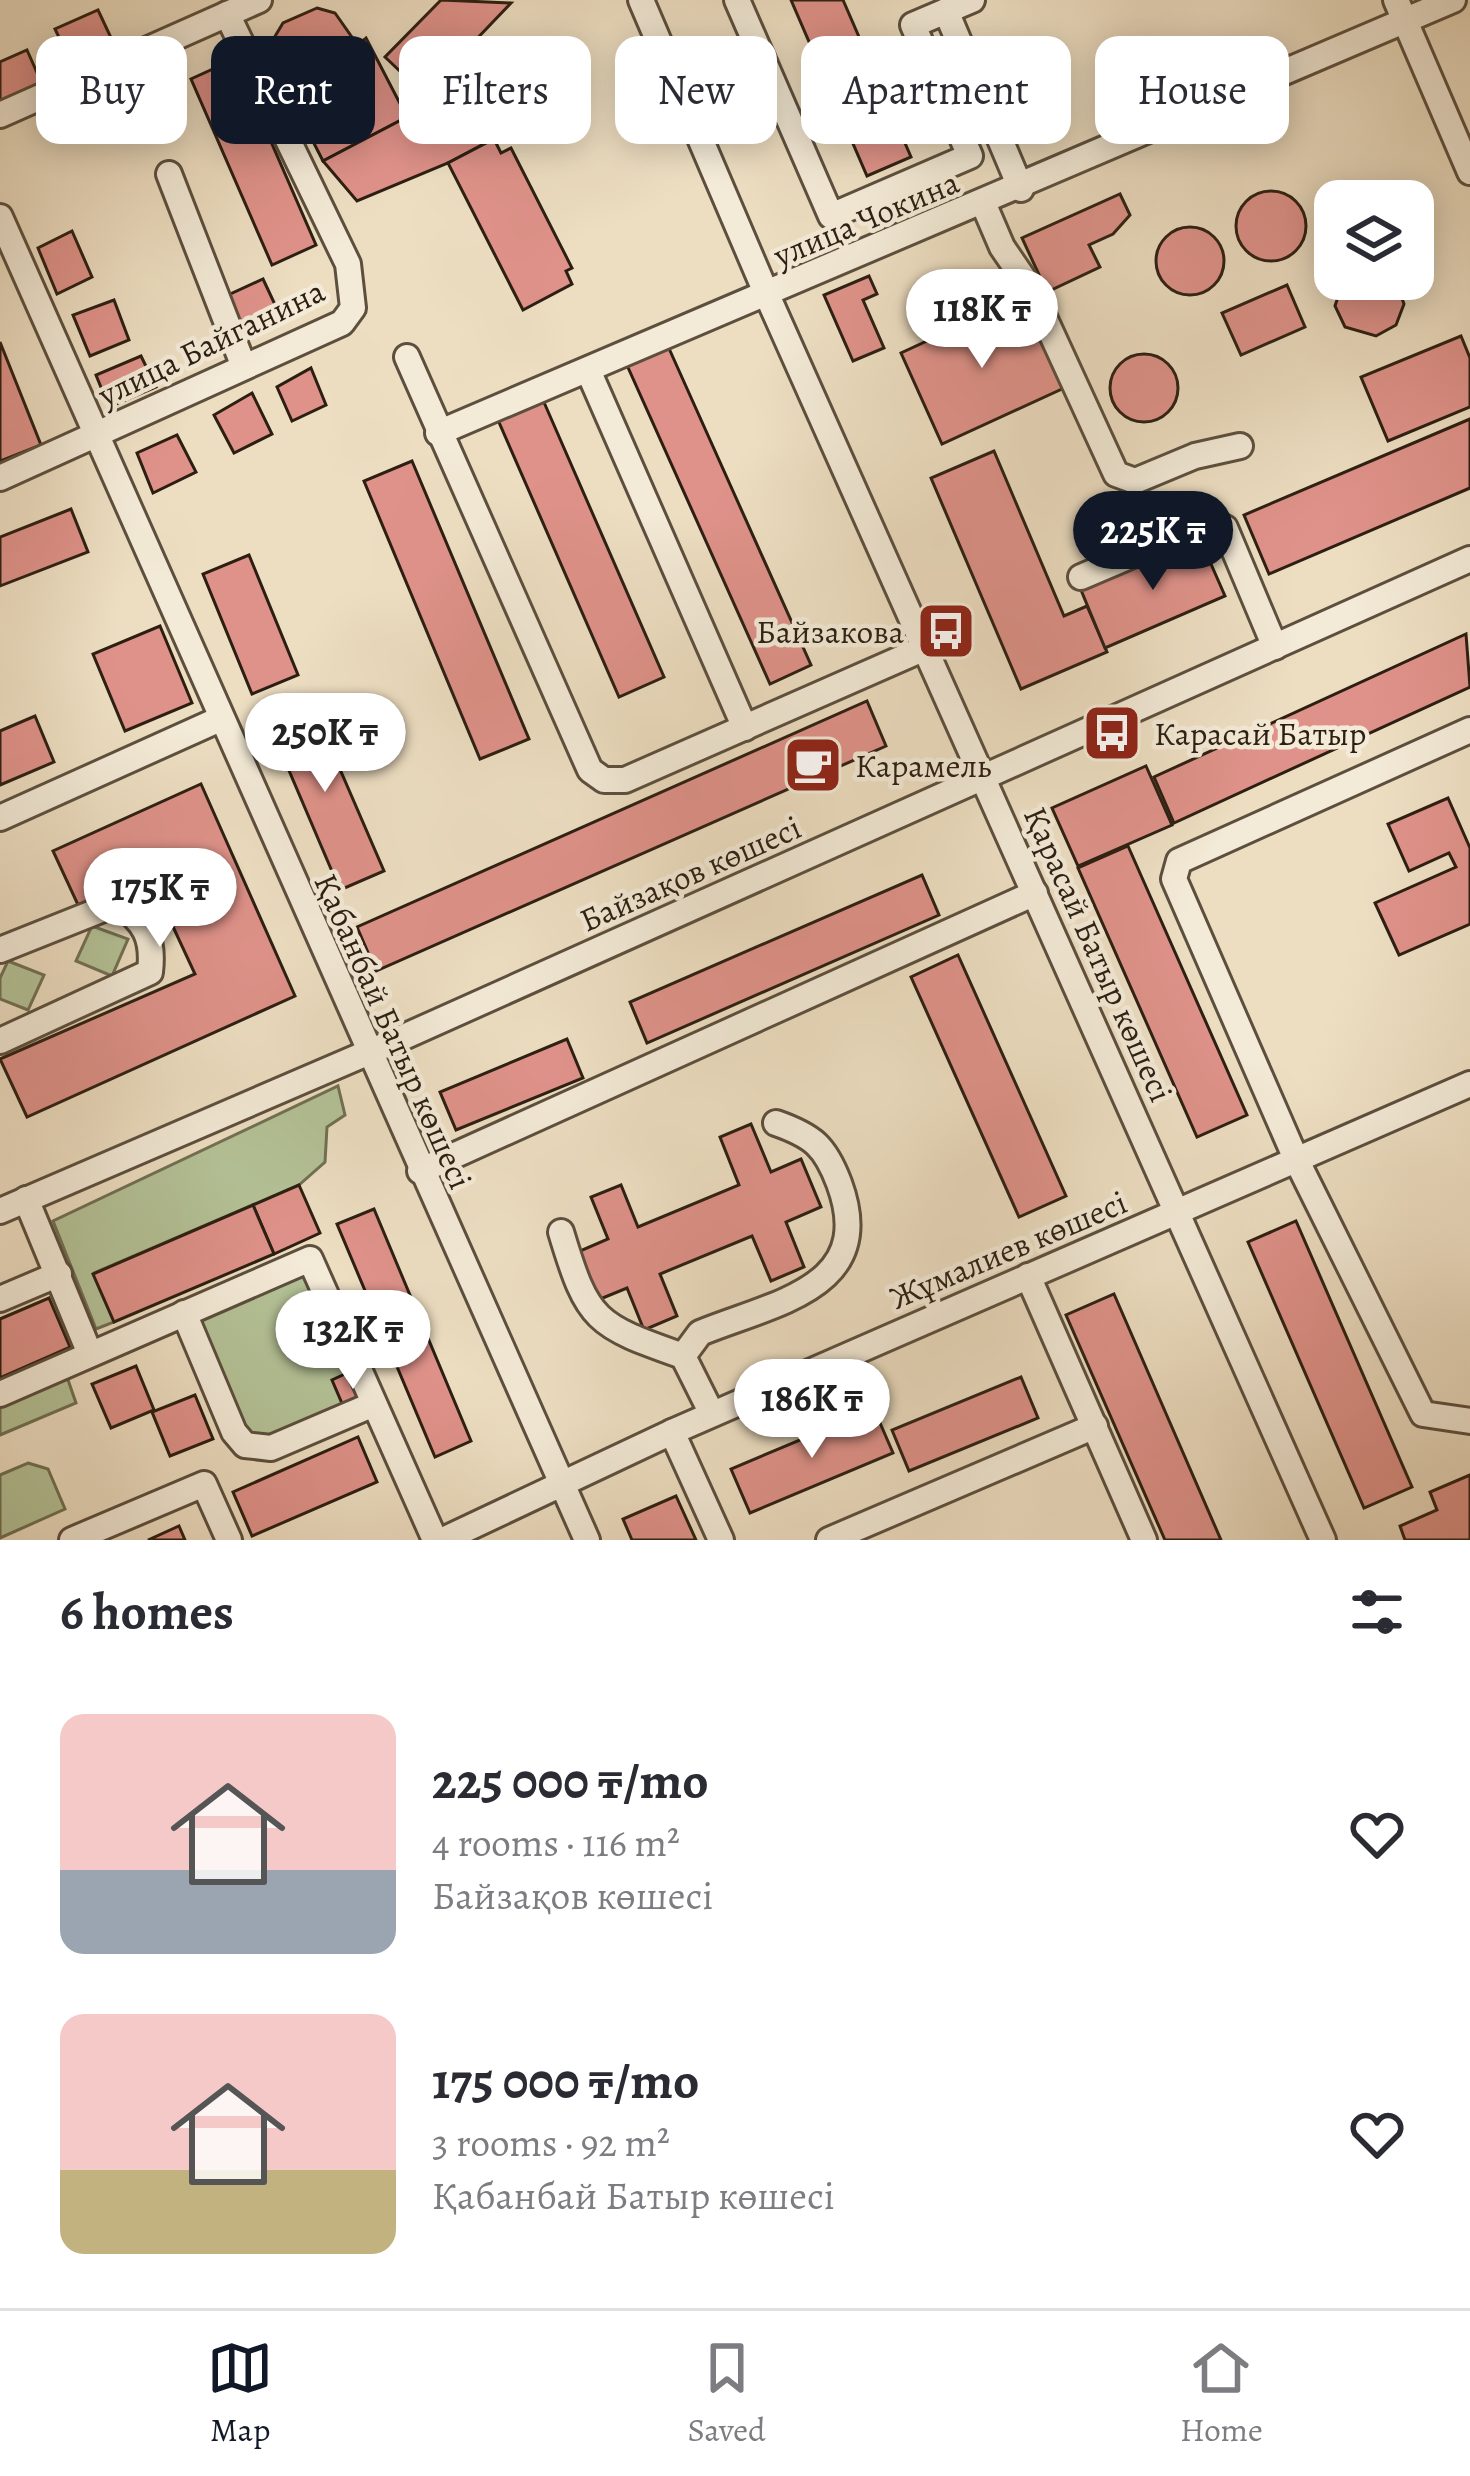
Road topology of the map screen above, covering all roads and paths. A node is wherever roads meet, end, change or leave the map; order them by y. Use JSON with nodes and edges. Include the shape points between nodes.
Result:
{"nodes":[{"id":1,"x":259,"y":0,"type":"edge"},
{"id":2,"x":641,"y":0,"type":"edge"},
{"id":3,"x":737,"y":0,"type":"edge"},
{"id":4,"x":972,"y":0,"type":"edge"},
{"id":5,"x":1453,"y":0,"type":"edge"},
{"id":6,"x":1401,"y":10,"type":"edge"},
{"id":7,"x":946,"y":11,"type":"junction"},
{"id":8,"x":227,"y":14,"type":"junction"},
{"id":9,"x":0,"y":115,"type":"edge"},
{"id":10,"x":1470,"y":172,"type":"edge"},
{"id":11,"x":169,"y":174,"type":"dead end"},
{"id":12,"x":1021,"y":189,"type":"junction"},
{"id":13,"x":984,"y":205,"type":"junction"},
{"id":14,"x":0,"y":217,"type":"edge"},
{"id":15,"x":766,"y":296,"type":"junction"},
{"id":16,"x":406,"y":357,"type":"dead end"},
{"id":17,"x":244,"y":367,"type":"junction"},
{"id":18,"x":588,"y":370,"type":"junction"},
{"id":19,"x":438,"y":433,"type":"junction"},
{"id":20,"x":95,"y":435,"type":"junction"},
{"id":21,"x":1240,"y":446,"type":"dead end"},
{"id":22,"x":0,"y":478,"type":"edge"},
{"id":23,"x":1470,"y":559,"type":"edge"},
{"id":24,"x":1081,"y":577,"type":"dead end"},
{"id":25,"x":1275,"y":647,"type":"junction"},
{"id":26,"x":925,"y":648,"type":"junction"},
{"id":27,"x":220,"y":719,"type":"junction"},
{"id":28,"x":745,"y":728,"type":"junction"},
{"id":29,"x":1470,"y":730,"type":"edge"},
{"id":30,"x":983,"y":778,"type":"junction"},
{"id":31,"x":0,"y":818,"type":"edge"},
{"id":32,"x":1035,"y":893,"type":"junction"},
{"id":33,"x":0,"y":950,"type":"edge"},
{"id":34,"x":0,"y":1041,"type":"edge"},
{"id":35,"x":367,"y":1053,"type":"junction"},
{"id":36,"x":1470,"y":1084,"type":"edge"},
{"id":37,"x":776,"y":1123,"type":"dead end"},
{"id":38,"x":1296,"y":1159,"type":"junction"},
{"id":39,"x":420,"y":1171,"type":"junction"},
{"id":40,"x":26,"y":1199,"type":"junction"},
{"id":41,"x":1178,"y":1210,"type":"junction"},
{"id":42,"x":0,"y":1211,"type":"edge"},
{"id":43,"x":561,"y":1232,"type":"dead end"},
{"id":44,"x":58,"y":1274,"type":"junction"},
{"id":45,"x":1028,"y":1276,"type":"junction"},
{"id":46,"x":0,"y":1300,"type":"edge"},
{"id":47,"x":184,"y":1313,"type":"junction"},
{"id":48,"x":90,"y":1354,"type":"junction"},
{"id":49,"x":682,"y":1356,"type":"junction"},
{"id":50,"x":0,"y":1394,"type":"edge"},
{"id":51,"x":374,"y":1404,"type":"junction"},
{"id":52,"x":712,"y":1414,"type":"junction"},
{"id":53,"x":1470,"y":1421,"type":"edge"},
{"id":54,"x":1095,"y":1426,"type":"junction"},
{"id":55,"x":672,"y":1432,"type":"junction"},
{"id":56,"x":562,"y":1485,"type":"junction"},
{"id":57,"x":72,"y":1540,"type":"edge"},
{"id":58,"x":230,"y":1540,"type":"edge"},
{"id":59,"x":439,"y":1540,"type":"edge"},
{"id":60,"x":587,"y":1540,"type":"edge"},
{"id":61,"x":722,"y":1540,"type":"edge"},
{"id":62,"x":830,"y":1540,"type":"edge"},
{"id":63,"x":1144,"y":1540,"type":"edge"},
{"id":64,"x":1323,"y":1540,"type":"edge"}],
"edges":[{"from":1,"to":8,"type":"street"},
{"from":2,"to":15,"type":"street","name":"Қарасай Батыр көшесі"},
{"from":3,"to":7,"type":"street","via":[[831,216],[970,156],[914,25]]},
{"from":4,"to":7,"type":"street"},
{"from":5,"to":6,"type":"street","name":"улица Чокина"},
{"from":6,"to":10,"type":"street"},
{"from":6,"to":12,"type":"street","name":"улица Чокина"},
{"from":7,"to":12,"type":"street"},
{"from":8,"to":9,"type":"street"},
{"from":8,"to":17,"type":"street","name":"улица Байганина","via":[[348,264],[353,308],[342,322]]},
{"from":11,"to":17,"type":"street"},
{"from":12,"to":13,"type":"street","name":"улица Чокина"},
{"from":13,"to":15,"type":"street","name":"улица Чокина"},
{"from":13,"to":21,"type":"street","via":[[1116,474],[1135,481]]},
{"from":14,"to":20,"type":"street","name":"Қабанбай Батыр көшесі"},
{"from":15,"to":18,"type":"street","name":"улица Чокина"},
{"from":15,"to":26,"type":"street","name":"Қарасай Батыр көшесі"},
{"from":16,"to":19,"type":"street"},
{"from":17,"to":20,"type":"street","name":"улица Байганина"},
{"from":18,"to":19,"type":"street","name":"улица Чокина"},
{"from":18,"to":28,"type":"street"},
{"from":19,"to":28,"type":"street","via":[[590,770],[626,780]]},
{"from":20,"to":22,"type":"street","name":"улица Байганина"},
{"from":20,"to":27,"type":"street","name":"Қабанбай Батыр көшесі"},
{"from":23,"to":25,"type":"street","name":"Байзақов көшесі"},
{"from":24,"to":25,"type":"street","via":[[1210,522],[1225,528]]},
{"from":25,"to":30,"type":"street","name":"Байзақов көшесі"},
{"from":26,"to":28,"type":"street"},
{"from":26,"to":30,"type":"street","name":"Қарасай Батыр көшесі"},
{"from":27,"to":31,"type":"street"},
{"from":27,"to":35,"type":"street","name":"Қабанбай Батыр көшесі"},
{"from":29,"to":38,"type":"street","via":[[1179,861],[1174,879]]},
{"from":30,"to":32,"type":"street","name":"Қарасай Батыр көшесі"},
{"from":30,"to":35,"type":"street","name":"Байзақов көшесі"},
{"from":32,"to":39,"type":"street"},
{"from":32,"to":41,"type":"street","name":"Қарасай Батыр көшесі"},
{"from":33,"to":34,"type":"street","via":[[118,903],[142,920],[153,949],[150,972]]},
{"from":35,"to":39,"type":"street","name":"Қабанбай Батыр көшесі"},
{"from":35,"to":40,"type":"street","name":"Байзақов көшесі"},
{"from":36,"to":38,"type":"street","name":"Жұмалиев көшесі"},
{"from":37,"to":49,"type":"street","via":[[826,1149],[850,1212],[850,1240],[823,1282],[700,1333]]},
{"from":38,"to":41,"type":"street","name":"Жұмалиев көшесі"},
{"from":38,"to":53,"type":"street","via":[[1423,1414]]},
{"from":39,"to":56,"type":"street","name":"Қабанбай Батыр көшесі"},
{"from":40,"to":42,"type":"street","name":"Байзақов көшесі"},
{"from":40,"to":44,"type":"street"},
{"from":41,"to":45,"type":"street","name":"Жұмалиев көшесі"},
{"from":41,"to":64,"type":"street","name":"Қарасай Батыр көшесі"},
{"from":43,"to":49,"type":"street","via":[[589,1310],[628,1336]]},
{"from":44,"to":46,"type":"street"},
{"from":44,"to":48,"type":"street"},
{"from":45,"to":52,"type":"street","name":"Жұмалиев көшесі"},
{"from":45,"to":54,"type":"street"},
{"from":47,"to":48,"type":"street"},
{"from":47,"to":51,"type":"street","via":[[245,1445],[271,1448]]},
{"from":47,"to":51,"type":"street","via":[[310,1259]]},
{"from":48,"to":50,"type":"street"},
{"from":49,"to":52,"type":"street"},
{"from":51,"to":59,"type":"street"},
{"from":52,"to":55,"type":"street","name":"Жұмалиев көшесі"},
{"from":54,"to":62,"type":"street"},
{"from":54,"to":63,"type":"street"},
{"from":55,"to":56,"type":"street","name":"Жұмалиев көшесі"},
{"from":55,"to":61,"type":"street"},
{"from":56,"to":59,"type":"street","name":"Жұмалиев көшесі"},
{"from":56,"to":60,"type":"street","name":"Қабанбай Батыр көшесі"},
{"from":57,"to":58,"type":"street","via":[[204,1484]]}]}
